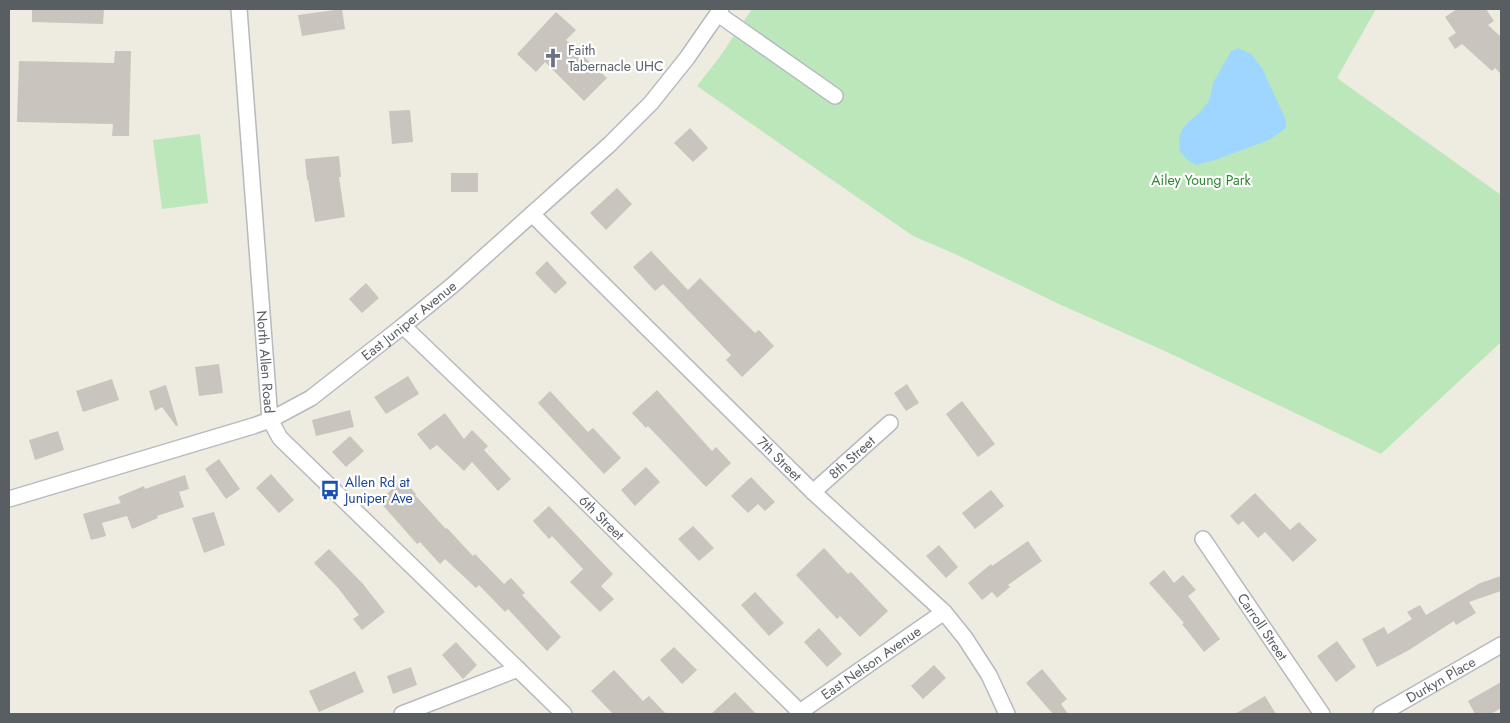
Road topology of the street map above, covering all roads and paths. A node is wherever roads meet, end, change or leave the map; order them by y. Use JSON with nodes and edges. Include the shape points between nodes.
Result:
{"nodes":[{"id":1,"x":239,"y":9,"type":"edge"},
{"id":2,"x":719,"y":12,"type":"edge"},
{"id":3,"x":835,"y":96,"type":"dead end"},
{"id":4,"x":532,"y":214,"type":"junction"},
{"id":5,"x":403,"y":326,"type":"junction"},
{"id":6,"x":270,"y":420,"type":"junction"},
{"id":7,"x":890,"y":423,"type":"dead end"},
{"id":8,"x":813,"y":492,"type":"junction"},
{"id":9,"x":9,"y":499,"type":"edge"},
{"id":10,"x":1203,"y":539,"type":"dead end"},
{"id":11,"x":944,"y":612,"type":"junction"},
{"id":12,"x":1501,"y":645,"type":"edge"},
{"id":13,"x":518,"y":669,"type":"junction"},
{"id":14,"x":799,"y":713,"type":"edge"},
{"id":15,"x":402,"y":714,"type":"edge"},
{"id":16,"x":564,"y":714,"type":"edge"},
{"id":17,"x":1006,"y":714,"type":"edge"},
{"id":18,"x":1322,"y":714,"type":"edge"},
{"id":19,"x":1381,"y":714,"type":"edge"}],
"edges":[{"from":1,"to":6,"type":"street","name":"North Allen Road"},
{"from":2,"to":3,"type":"street"},
{"from":2,"to":4,"type":"street","name":"East Juniper Avenue","via":[[651,102]]},
{"from":4,"to":5,"type":"street","name":"East Juniper Avenue"},
{"from":4,"to":8,"type":"street","name":"7th Street"},
{"from":5,"to":6,"type":"street","name":"East Juniper Avenue","via":[[311,398]]},
{"from":5,"to":14,"type":"street","name":"6th Street"},
{"from":6,"to":9,"type":"street","name":"East Juniper Avenue"},
{"from":6,"to":13,"type":"street","name":"North Allen Road","via":[[280,438]]},
{"from":7,"to":8,"type":"street","name":"8th Street"},
{"from":8,"to":11,"type":"street","name":"7th Street"},
{"from":10,"to":18,"type":"street","name":"Carroll Street"},
{"from":11,"to":14,"type":"street","name":"East Nelson Avenue"},
{"from":11,"to":17,"type":"street","name":"7th Street","via":[[989,675]]},
{"from":12,"to":19,"type":"street","name":"Durkyn Place"},
{"from":13,"to":15,"type":"street"},
{"from":13,"to":16,"type":"street","name":"North Allen Road"}]}
